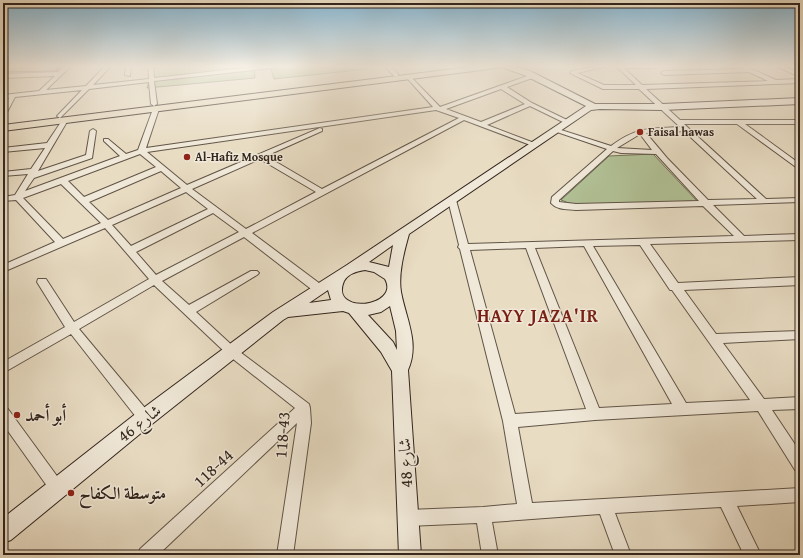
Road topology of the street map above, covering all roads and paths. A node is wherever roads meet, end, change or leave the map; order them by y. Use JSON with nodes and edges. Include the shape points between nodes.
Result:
{"nodes":[{"id":1,"x":41,"y":92,"type":"edge"},
{"id":2,"x":84,"y":92,"type":"edge"},
{"id":3,"x":153,"y":92,"type":"edge"},
{"id":4,"x":268,"y":92,"type":"edge"},
{"id":5,"x":282,"y":92,"type":"edge"},
{"id":6,"x":423,"y":92,"type":"edge"},
{"id":7,"x":487,"y":92,"type":"edge"},
{"id":8,"x":510,"y":92,"type":"edge"},
{"id":9,"x":565,"y":92,"type":"edge"},
{"id":10,"x":646,"y":92,"type":"edge"},
{"id":11,"x":14,"y":96,"type":"junction"},
{"id":12,"x":3,"y":97,"type":"edge"},
{"id":13,"x":800,"y":101,"type":"edge"},
{"id":14,"x":530,"y":104,"type":"junction"},
{"id":15,"x":662,"y":106,"type":"junction"},
{"id":16,"x":155,"y":107,"type":"junction"},
{"id":17,"x":594,"y":107,"type":"junction"},
{"id":18,"x":438,"y":108,"type":"junction"},
{"id":19,"x":3,"y":114,"type":"edge"},
{"id":20,"x":63,"y":118,"type":"junction"},
{"id":21,"x":464,"y":118,"type":"junction"},
{"id":22,"x":3,"y":122,"type":"edge"},
{"id":23,"x":567,"y":122,"type":"junction"},
{"id":24,"x":678,"y":122,"type":"junction"},
{"id":25,"x":740,"y":122,"type":"junction"},
{"id":26,"x":800,"y":122,"type":"edge"},
{"id":27,"x":332,"y":124,"type":"junction"},
{"id":28,"x":481,"y":124,"type":"junction"},
{"id":29,"x":3,"y":128,"type":"edge"},
{"id":30,"x":556,"y":130,"type":"junction"},
{"id":31,"x":686,"y":130,"type":"junction"},
{"id":32,"x":93,"y":131,"type":"dead end"},
{"id":33,"x":641,"y":131,"type":"junction"},
{"id":34,"x":106,"y":140,"type":"dead end"},
{"id":35,"x":50,"y":145,"type":"junction"},
{"id":36,"x":535,"y":145,"type":"junction"},
{"id":37,"x":612,"y":148,"type":"junction"},
{"id":38,"x":3,"y":150,"type":"edge"},
{"id":39,"x":141,"y":151,"type":"junction"},
{"id":40,"x":656,"y":152,"type":"junction"},
{"id":41,"x":260,"y":156,"type":"junction"},
{"id":42,"x":125,"y":158,"type":"junction"},
{"id":43,"x":161,"y":168,"type":"junction"},
{"id":44,"x":800,"y":168,"type":"edge"},
{"id":45,"x":33,"y":173,"type":"junction"},
{"id":46,"x":3,"y":174,"type":"edge"},
{"id":47,"x":63,"y":181,"type":"junction"},
{"id":48,"x":186,"y":188,"type":"junction"},
{"id":49,"x":321,"y":192,"type":"junction"},
{"id":50,"x":18,"y":197,"type":"junction"},
{"id":51,"x":3,"y":199,"type":"edge"},
{"id":52,"x":452,"y":200,"type":"junction"},
{"id":53,"x":800,"y":200,"type":"edge"},
{"id":54,"x":83,"y":201,"type":"junction"},
{"id":55,"x":764,"y":202,"type":"junction"},
{"id":56,"x":707,"y":204,"type":"junction"},
{"id":57,"x":214,"y":209,"type":"junction"},
{"id":58,"x":106,"y":223,"type":"junction"},
{"id":59,"x":246,"y":232,"type":"junction"},
{"id":60,"x":403,"y":233,"type":"junction"},
{"id":61,"x":800,"y":237,"type":"edge"},
{"id":62,"x":741,"y":238,"type":"junction"},
{"id":63,"x":643,"y":242,"type":"junction"},
{"id":64,"x":61,"y":243,"type":"junction"},
{"id":65,"x":587,"y":243,"type":"junction"},
{"id":66,"x":529,"y":245,"type":"junction"},
{"id":67,"x":463,"y":247,"type":"junction"},
{"id":68,"x":130,"y":250,"type":"junction"},
{"id":69,"x":3,"y":269,"type":"edge"},
{"id":70,"x":344,"y":272,"type":"junction"},
{"id":71,"x":254,"y":273,"type":"dead end"},
{"id":72,"x":155,"y":280,"type":"junction"},
{"id":73,"x":800,"y":281,"type":"edge"},
{"id":74,"x":42,"y":282,"type":"dead end"},
{"id":75,"x":394,"y":286,"type":"junction"},
{"id":76,"x":674,"y":287,"type":"junction"},
{"id":77,"x":319,"y":289,"type":"junction"},
{"id":78,"x":349,"y":307,"type":"junction"},
{"id":79,"x":188,"y":311,"type":"junction"},
{"id":80,"x":278,"y":316,"type":"junction"},
{"id":81,"x":72,"y":328,"type":"junction"},
{"id":82,"x":800,"y":336,"type":"edge"},
{"id":83,"x":714,"y":339,"type":"junction"},
{"id":84,"x":232,"y":352,"type":"junction"},
{"id":85,"x":3,"y":368,"type":"edge"},
{"id":86,"x":400,"y":370,"type":"junction"},
{"id":87,"x":800,"y":403,"type":"edge"},
{"id":88,"x":761,"y":405,"type":"junction"},
{"id":89,"x":304,"y":408,"type":"junction"},
{"id":90,"x":682,"y":409,"type":"junction"},
{"id":91,"x":595,"y":414,"type":"junction"},
{"id":92,"x":145,"y":418,"type":"junction"},
{"id":93,"x":5,"y":419,"type":"edge"},
{"id":94,"x":510,"y":421,"type":"junction"},
{"id":95,"x":800,"y":465,"type":"edge"},
{"id":96,"x":57,"y":488,"type":"junction"},
{"id":97,"x":800,"y":494,"type":"edge"},
{"id":98,"x":725,"y":499,"type":"junction"},
{"id":99,"x":605,"y":506,"type":"junction"},
{"id":100,"x":526,"y":511,"type":"junction"},
{"id":101,"x":482,"y":515,"type":"junction"},
{"id":102,"x":408,"y":518,"type":"junction"},
{"id":103,"x":3,"y":532,"type":"edge"},
{"id":104,"x":146,"y":555,"type":"edge"},
{"id":105,"x":285,"y":555,"type":"edge"},
{"id":106,"x":410,"y":555,"type":"edge"},
{"id":107,"x":490,"y":555,"type":"edge"},
{"id":108,"x":623,"y":555,"type":"edge"},
{"id":109,"x":753,"y":555,"type":"edge"}],
"edges":[{"from":1,"to":11,"type":"street"},
{"from":2,"to":20,"type":"street"},
{"from":3,"to":16,"type":"street"},
{"from":4,"to":16,"type":"main road"},
{"from":5,"to":16,"type":"main road"},
{"from":6,"to":18,"type":"street"},
{"from":7,"to":18,"type":"street"},
{"from":8,"to":14,"type":"street"},
{"from":9,"to":17,"type":"main road"},
{"from":10,"to":15,"type":"street"},
{"from":11,"to":12,"type":"street"},
{"from":11,"to":19,"type":"street"},
{"from":13,"to":15,"type":"main road"},
{"from":14,"to":23,"type":"street"},
{"from":14,"to":28,"type":"street"},
{"from":15,"to":17,"type":"main road"},
{"from":15,"to":24,"type":"street"},
{"from":16,"to":20,"type":"main road"},
{"from":16,"to":39,"type":"street"},
{"from":17,"to":23,"type":"main road","name":"شارع 46","via":[[583,110]]},
{"from":18,"to":21,"type":"street"},
{"from":18,"to":27,"type":"street"},
{"from":20,"to":22,"type":"main road"},
{"from":20,"to":29,"type":"main road"},
{"from":20,"to":35,"type":"street"},
{"from":21,"to":28,"type":"street"},
{"from":21,"to":49,"type":"street"},
{"from":23,"to":30,"type":"main road","name":"شارع 46"},
{"from":24,"to":25,"type":"street"},
{"from":24,"to":31,"type":"street"},
{"from":25,"to":26,"type":"street"},
{"from":25,"to":44,"type":"street"},
{"from":27,"to":39,"type":"street"},
{"from":27,"to":41,"type":"street"},
{"from":28,"to":36,"type":"street"},
{"from":30,"to":36,"type":"main road","name":"شارع 46"},
{"from":30,"to":37,"type":"street"},
{"from":31,"to":33,"type":"street"},
{"from":31,"to":55,"type":"street"},
{"from":32,"to":45,"type":"street","via":[[86,158]]},
{"from":33,"to":37,"type":"street","via":[[635,132]]},
{"from":33,"to":40,"type":"street"},
{"from":34,"to":42,"type":"street"},
{"from":35,"to":38,"type":"street"},
{"from":35,"to":45,"type":"street"},
{"from":36,"to":52,"type":"main road","name":"شارع 46"},
{"from":37,"to":40,"type":"street","via":[[628,152]]},
{"from":37,"to":56,"type":"street","via":[[555,199],[555,203],[559,206],[576,207]]},
{"from":39,"to":42,"type":"street"},
{"from":39,"to":43,"type":"street"},
{"from":40,"to":56,"type":"street"},
{"from":41,"to":48,"type":"street"},
{"from":41,"to":49,"type":"street"},
{"from":42,"to":47,"type":"street"},
{"from":43,"to":48,"type":"street"},
{"from":43,"to":54,"type":"street"},
{"from":45,"to":46,"type":"street"},
{"from":45,"to":50,"type":"street"},
{"from":47,"to":50,"type":"street"},
{"from":47,"to":54,"type":"street","name":"118-43"},
{"from":48,"to":57,"type":"street"},
{"from":48,"to":58,"type":"street"},
{"from":49,"to":59,"type":"street"},
{"from":50,"to":51,"type":"street"},
{"from":50,"to":64,"type":"street"},
{"from":52,"to":60,"type":"main road","name":"شارع 46"},
{"from":52,"to":67,"type":"street"},
{"from":53,"to":55,"type":"street"},
{"from":54,"to":58,"type":"street","name":"118-43"},
{"from":55,"to":56,"type":"street"},
{"from":56,"to":62,"type":"street"},
{"from":57,"to":59,"type":"street"},
{"from":57,"to":68,"type":"street"},
{"from":58,"to":64,"type":"street"},
{"from":58,"to":68,"type":"street","name":"118-43"},
{"from":59,"to":72,"type":"street"},
{"from":59,"to":77,"type":"street"},
{"from":60,"to":70,"type":"main road","name":"شارع 46"},
{"from":60,"to":75,"type":"main road","via":[[397,256]]},
{"from":61,"to":62,"type":"street"},
{"from":62,"to":63,"type":"street"},
{"from":63,"to":65,"type":"street"},
{"from":63,"to":76,"type":"street"},
{"from":64,"to":69,"type":"street"},
{"from":65,"to":66,"type":"street"},
{"from":65,"to":90,"type":"street"},
{"from":66,"to":67,"type":"street"},
{"from":66,"to":91,"type":"street"},
{"from":67,"to":94,"type":"street"},
{"from":68,"to":72,"type":"street","name":"118-43"},
{"from":70,"to":75,"type":"main road","via":[[364,266],[380,269],[389,274]]},
{"from":70,"to":77,"type":"main road","name":"شارع 46"},
{"from":70,"to":78,"type":"main road","via":[[335,283],[333,291],[336,299]]},
{"from":71,"to":79,"type":"street"},
{"from":72,"to":79,"type":"street","name":"118-43"},
{"from":72,"to":81,"type":"street"},
{"from":73,"to":76,"type":"street"},
{"from":74,"to":81,"type":"street"},
{"from":75,"to":78,"type":"main road","via":[[388,301],[375,308],[364,310]]},
{"from":75,"to":86,"type":"main road","via":[[406,347],[406,358]]},
{"from":76,"to":83,"type":"street"},
{"from":77,"to":80,"type":"main road","name":"شارع 46"},
{"from":78,"to":80,"type":"main road","via":[[304,309]]},
{"from":78,"to":86,"type":"main road","via":[[379,337]]},
{"from":79,"to":84,"type":"street","name":"118-43"},
{"from":80,"to":84,"type":"main road","name":"شارع 46"},
{"from":81,"to":85,"type":"street"},
{"from":81,"to":92,"type":"street"},
{"from":82,"to":83,"type":"street"},
{"from":83,"to":88,"type":"street"},
{"from":84,"to":89,"type":"street","name":"118-43"},
{"from":84,"to":92,"type":"main road","name":"شارع 46"},
{"from":86,"to":102,"type":"main road","name":"شارع 48"},
{"from":87,"to":88,"type":"street"},
{"from":88,"to":90,"type":"street"},
{"from":88,"to":95,"type":"street"},
{"from":89,"to":104,"type":"street","name":"118-44"},
{"from":89,"to":105,"type":"street","name":"118-43"},
{"from":90,"to":91,"type":"street"},
{"from":91,"to":94,"type":"street"},
{"from":92,"to":96,"type":"main road","name":"شارع 46"},
{"from":93,"to":96,"type":"street"},
{"from":94,"to":100,"type":"street"},
{"from":96,"to":103,"type":"main road","name":"شارع 46"},
{"from":97,"to":98,"type":"street"},
{"from":98,"to":99,"type":"street"},
{"from":98,"to":109,"type":"street"},
{"from":99,"to":100,"type":"street"},
{"from":99,"to":108,"type":"street"},
{"from":100,"to":101,"type":"street"},
{"from":101,"to":102,"type":"street"},
{"from":101,"to":107,"type":"street"},
{"from":102,"to":106,"type":"main road","name":"شارع 48"}]}
